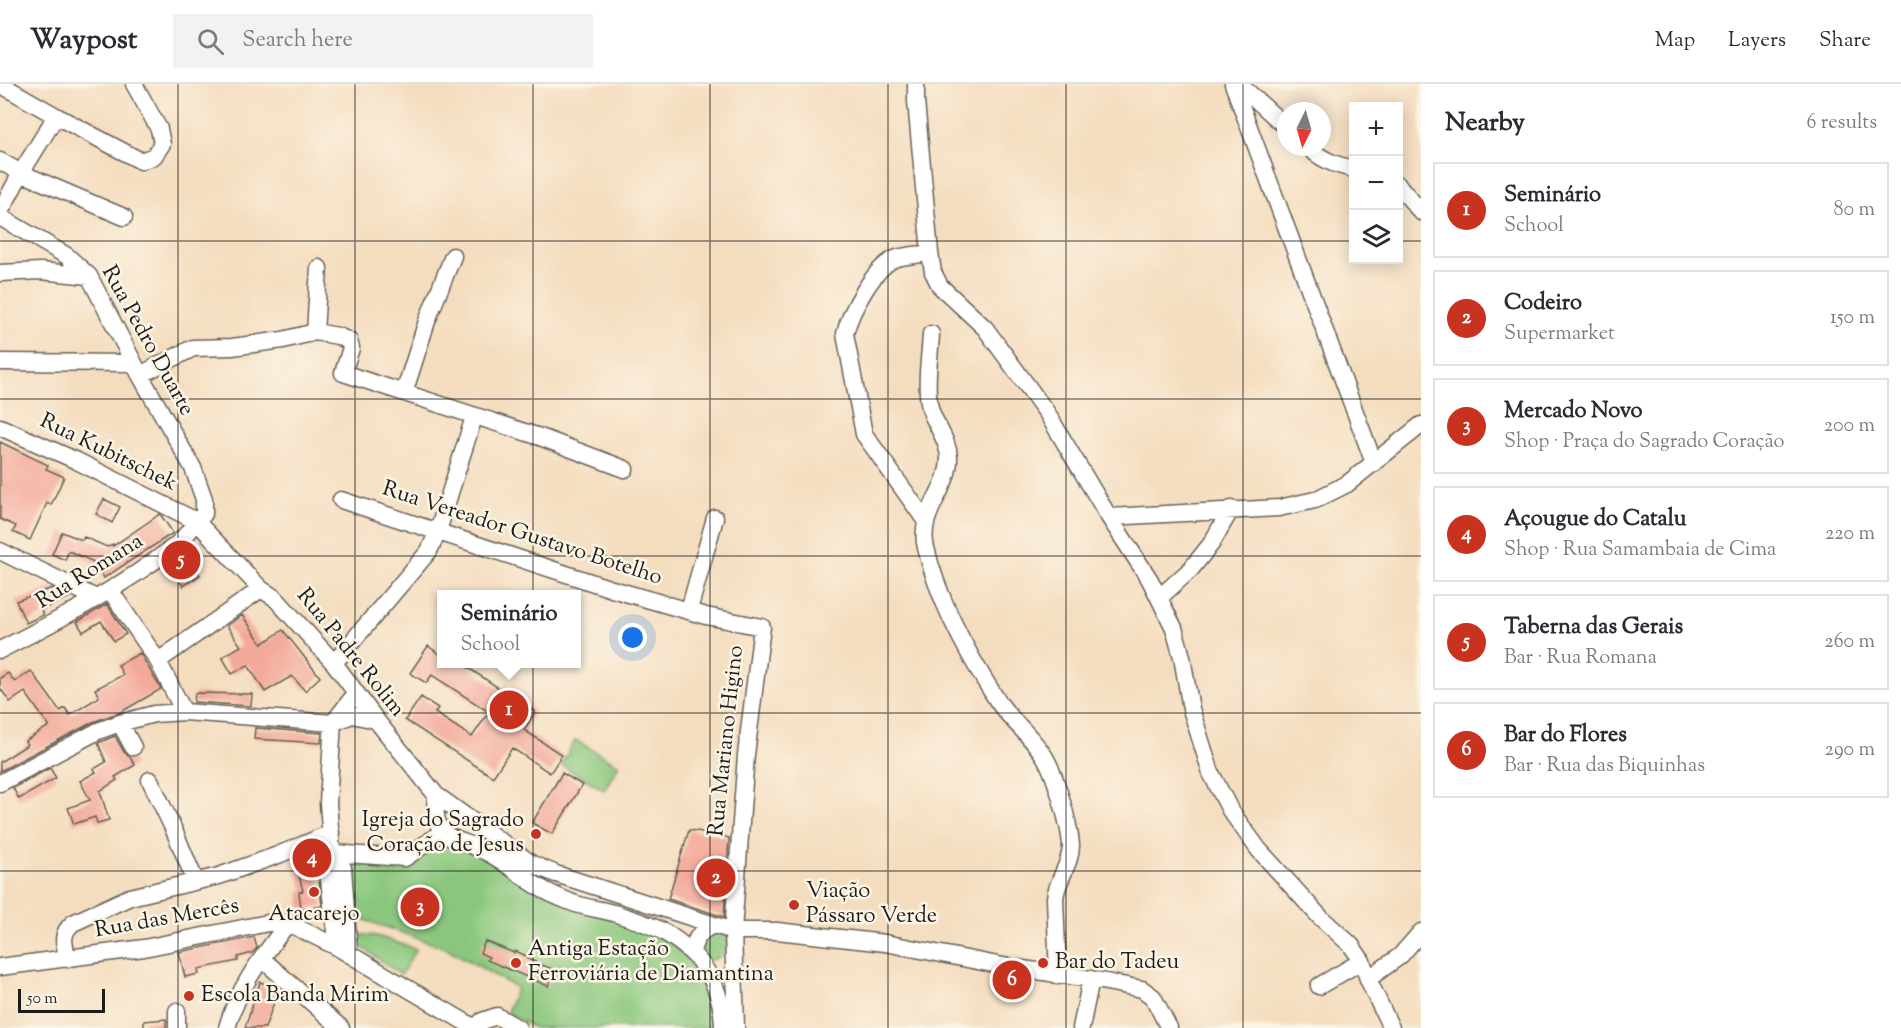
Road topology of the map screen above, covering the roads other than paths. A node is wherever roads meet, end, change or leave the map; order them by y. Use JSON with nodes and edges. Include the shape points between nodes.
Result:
{"nodes":[{"id":1,"x":0,"y":84,"type":"edge"},
{"id":2,"x":134,"y":84,"type":"edge"},
{"id":3,"x":916,"y":84,"type":"edge"},
{"id":4,"x":1233,"y":84,"type":"edge"},
{"id":5,"x":1239,"y":84,"type":"edge"},
{"id":6,"x":56,"y":116,"type":"junction"},
{"id":7,"x":1277,"y":119,"type":"edge"},
{"id":8,"x":1319,"y":156,"type":"edge"},
{"id":9,"x":0,"y":161,"type":"edge"},
{"id":10,"x":1349,"y":168,"type":"edge"},
{"id":11,"x":21,"y":173,"type":"junction"},
{"id":12,"x":1403,"y":191,"type":"edge"},
{"id":13,"x":1421,"y":212,"type":"edge"},
{"id":14,"x":0,"y":214,"type":"edge"},
{"id":15,"x":124,"y":217,"type":"dead end"},
{"id":16,"x":930,"y":253,"type":"junction"},
{"id":17,"x":453,"y":256,"type":"dead end"},
{"id":18,"x":319,"y":268,"type":"dead end"},
{"id":19,"x":0,"y":273,"type":"edge"},
{"id":20,"x":89,"y":276,"type":"junction"},
{"id":21,"x":315,"y":332,"type":"junction"},
{"id":22,"x":931,"y":334,"type":"dead end"},
{"id":23,"x":0,"y":362,"type":"edge"},
{"id":24,"x":136,"y":369,"type":"junction"},
{"id":25,"x":404,"y":393,"type":"junction"},
{"id":26,"x":474,"y":417,"type":"junction"},
{"id":27,"x":1421,"y":425,"type":"edge"},
{"id":28,"x":0,"y":427,"type":"edge"},
{"id":29,"x":1374,"y":463,"type":"junction"},
{"id":30,"x":625,"y":469,"type":"dead end"},
{"id":31,"x":341,"y":500,"type":"dead end"},
{"id":32,"x":1231,"y":509,"type":"junction"},
{"id":33,"x":1109,"y":517,"type":"junction"},
{"id":34,"x":715,"y":518,"type":"dead end"},
{"id":35,"x":925,"y":520,"type":"junction"},
{"id":36,"x":196,"y":521,"type":"junction"},
{"id":37,"x":438,"y":531,"type":"junction"},
{"id":38,"x":0,"y":551,"type":"edge"},
{"id":39,"x":261,"y":589,"type":"junction"},
{"id":40,"x":103,"y":594,"type":"junction"},
{"id":41,"x":1159,"y":598,"type":"junction"},
{"id":42,"x":689,"y":610,"type":"junction"},
{"id":43,"x":762,"y":627,"type":"joint"},
{"id":44,"x":0,"y":650,"type":"edge"},
{"id":45,"x":158,"y":661,"type":"junction"},
{"id":46,"x":334,"y":663,"type":"junction"},
{"id":47,"x":356,"y":693,"type":"junction"},
{"id":48,"x":184,"y":712,"type":"junction"},
{"id":49,"x":376,"y":720,"type":"junction"},
{"id":50,"x":120,"y":723,"type":"junction"},
{"id":51,"x":333,"y":723,"type":"junction"},
{"id":52,"x":133,"y":747,"type":"dead end"},
{"id":53,"x":150,"y":780,"type":"dead end"},
{"id":54,"x":0,"y":783,"type":"edge"},
{"id":55,"x":436,"y":795,"type":"junction"},
{"id":56,"x":461,"y":814,"type":"junction"},
{"id":57,"x":331,"y":833,"type":"junction"},
{"id":58,"x":444,"y":834,"type":"junction"},
{"id":59,"x":332,"y":853,"type":"junction"},
{"id":60,"x":195,"y":880,"type":"junction"},
{"id":61,"x":288,"y":922,"type":"junction"},
{"id":62,"x":714,"y":925,"type":"junction"},
{"id":63,"x":1421,"y":932,"type":"edge"},
{"id":64,"x":733,"y":939,"type":"junction"},
{"id":65,"x":343,"y":950,"type":"junction"},
{"id":66,"x":698,"y":958,"type":"junction"},
{"id":67,"x":68,"y":959,"type":"junction"},
{"id":68,"x":262,"y":959,"type":"junction"},
{"id":69,"x":1362,"y":961,"type":"junction"},
{"id":70,"x":0,"y":967,"type":"edge"},
{"id":71,"x":1058,"y":976,"type":"junction"},
{"id":72,"x":1091,"y":979,"type":"junction"},
{"id":73,"x":1368,"y":979,"type":"junction"},
{"id":74,"x":1319,"y":986,"type":"dead end"},
{"id":75,"x":227,"y":1028,"type":"edge"},
{"id":76,"x":341,"y":1028,"type":"edge"},
{"id":77,"x":476,"y":1028,"type":"edge"},
{"id":78,"x":518,"y":1028,"type":"edge"},
{"id":79,"x":723,"y":1028,"type":"edge"},
{"id":80,"x":736,"y":1028,"type":"edge"},
{"id":81,"x":1081,"y":1028,"type":"edge"},
{"id":82,"x":1169,"y":1028,"type":"edge"},
{"id":83,"x":1391,"y":1028,"type":"edge"}],
"edges":[{"from":1,"to":6,"type":"street"},
{"from":2,"to":6,"type":"street","via":[[159,129],[162,144],[154,156],[141,161]]},
{"from":3,"to":16,"type":"street"},
{"from":4,"to":29,"type":"street"},
{"from":5,"to":7,"type":"street"},
{"from":6,"to":11,"type":"street"},
{"from":8,"to":10,"type":"street"},
{"from":9,"to":11,"type":"street"},
{"from":11,"to":14,"type":"street"},
{"from":11,"to":15,"type":"street"},
{"from":12,"to":13,"type":"street"},
{"from":14,"to":20,"type":"street","name":"Rua Pedro Duarte","via":[[67,256]]},
{"from":16,"to":33,"type":"street","via":[[940,286],[985,328],[1006,356],[1047,413]]},
{"from":16,"to":35,"type":"street","via":[[896,258],[886,264],[873,278],[845,334],[864,434]]},
{"from":17,"to":25,"type":"street"},
{"from":18,"to":21,"type":"street"},
{"from":19,"to":20,"type":"street","via":[[41,271]]},
{"from":20,"to":24,"type":"street","name":"Rua Pedro Duarte"},
{"from":21,"to":24,"type":"street","via":[[232,347],[193,348]]},
{"from":21,"to":25,"type":"street","via":[[349,341],[351,348],[343,373]]},
{"from":22,"to":35,"type":"street","via":[[930,410],[949,457],[946,474]]},
{"from":23,"to":24,"type":"street"},
{"from":24,"to":36,"type":"street","name":"Rua Pedro Duarte","via":[[193,468],[204,499],[204,514]]},
{"from":25,"to":26,"type":"street"},
{"from":26,"to":30,"type":"street"},
{"from":26,"to":37,"type":"street"},
{"from":27,"to":29,"type":"street"},
{"from":28,"to":36,"type":"street","name":"Rua Kubitschek"},
{"from":29,"to":32,"type":"street","via":[[1347,484],[1315,500],[1279,508]]},
{"from":31,"to":37,"type":"street","name":"Rua Vereador Gustavo Botelho"},
{"from":32,"to":33,"type":"street"},
{"from":32,"to":41,"type":"street","via":[[1191,569]]},
{"from":33,"to":41,"type":"street"},
{"from":34,"to":42,"type":"street"},
{"from":35,"to":71,"type":"street","via":[[925,546],[943,599],[998,701],[1046,759],[1058,792],[1071,850],[1054,898]]},
{"from":36,"to":39,"type":"street","name":"Rua Padre Rolim"},
{"from":36,"to":40,"type":"street","name":"Rua Romana","via":[[178,543]]},
{"from":37,"to":42,"type":"street","name":"Rua Vereador Gustavo Botelho","via":[[612,589]]},
{"from":37,"to":46,"type":"street","via":[[429,551]]},
{"from":38,"to":40,"type":"street"},
{"from":39,"to":45,"type":"street"},
{"from":39,"to":46,"type":"street","name":"Rua Padre Rolim","via":[[275,598]]},
{"from":40,"to":44,"type":"street","name":"Rua Romana"},
{"from":40,"to":45,"type":"street"},
{"from":41,"to":69,"type":"street","via":[[1174,628],[1191,709],[1211,773],[1230,810],[1259,850]]},
{"from":42,"to":43,"type":"street","name":"Rua Vereador Gustavo Botelho"},
{"from":43,"to":64,"type":"street","name":"Rua Mariano Higino","via":[[746,754]]},
{"from":45,"to":48,"type":"street"},
{"from":46,"to":47,"type":"street","name":"Rua Padre Rolim"},
{"from":47,"to":49,"type":"street","name":"Rua Padre Rolim"},
{"from":47,"to":51,"type":"street"},
{"from":48,"to":50,"type":"street","via":[[154,714]]},
{"from":48,"to":51,"type":"street"},
{"from":49,"to":51,"type":"street","via":[[352,715]]},
{"from":49,"to":55,"type":"street","name":"Rua Padre Rolim"},
{"from":50,"to":52,"type":"street"},
{"from":50,"to":54,"type":"street"},
{"from":51,"to":57,"type":"street","via":[[328,803]]},
{"from":53,"to":60,"type":"street"},
{"from":55,"to":56,"type":"street","name":"Rua Padre Rolim"},
{"from":55,"to":58,"type":"street","via":[[435,822]]},
{"from":56,"to":58,"type":"street","via":[[458,828]]},
{"from":56,"to":62,"type":"street","name":"Rua Padre Rolim","via":[[532,864]]},
{"from":57,"to":59,"type":"street"},
{"from":57,"to":60,"type":"street","via":[[240,869]]},
{"from":58,"to":59,"type":"street","via":[[405,858]]},
{"from":58,"to":66,"type":"street","via":[[491,855],[540,888],[571,902],[662,930]]},
{"from":59,"to":65,"type":"street","via":[[328,871]]},
{"from":60,"to":67,"type":"street","via":[[130,897],[73,922],[64,935]]},
{"from":61,"to":65,"type":"street"},
{"from":61,"to":67,"type":"street","name":"Rua das Mercês"},
{"from":61,"to":68,"type":"street"},
{"from":62,"to":64,"type":"street"},
{"from":62,"to":66,"type":"street","via":[[705,928],[694,942]]},
{"from":63,"to":73,"type":"street","via":[[1400,956]]},
{"from":64,"to":66,"type":"street","via":[[722,959]]},
{"from":64,"to":71,"type":"street","via":[[777,931],[885,943]]},
{"from":64,"to":80,"type":"street","name":"Rua Mariano Higino"},
{"from":65,"to":77,"type":"street"},
{"from":66,"to":79,"type":"street","via":[[717,990]]},
{"from":67,"to":70,"type":"street","name":"Rua das Mercês"},
{"from":68,"to":75,"type":"street","via":[[241,990]]},
{"from":68,"to":76,"type":"street"},
{"from":69,"to":73,"type":"street"},
{"from":69,"to":74,"type":"street"},
{"from":71,"to":72,"type":"street"},
{"from":72,"to":81,"type":"street"},
{"from":72,"to":82,"type":"street","via":[[1142,990],[1153,997]]},
{"from":73,"to":83,"type":"street"},
{"from":77,"to":78,"type":"street","via":[[482,1021],[497,1016]]}]}
